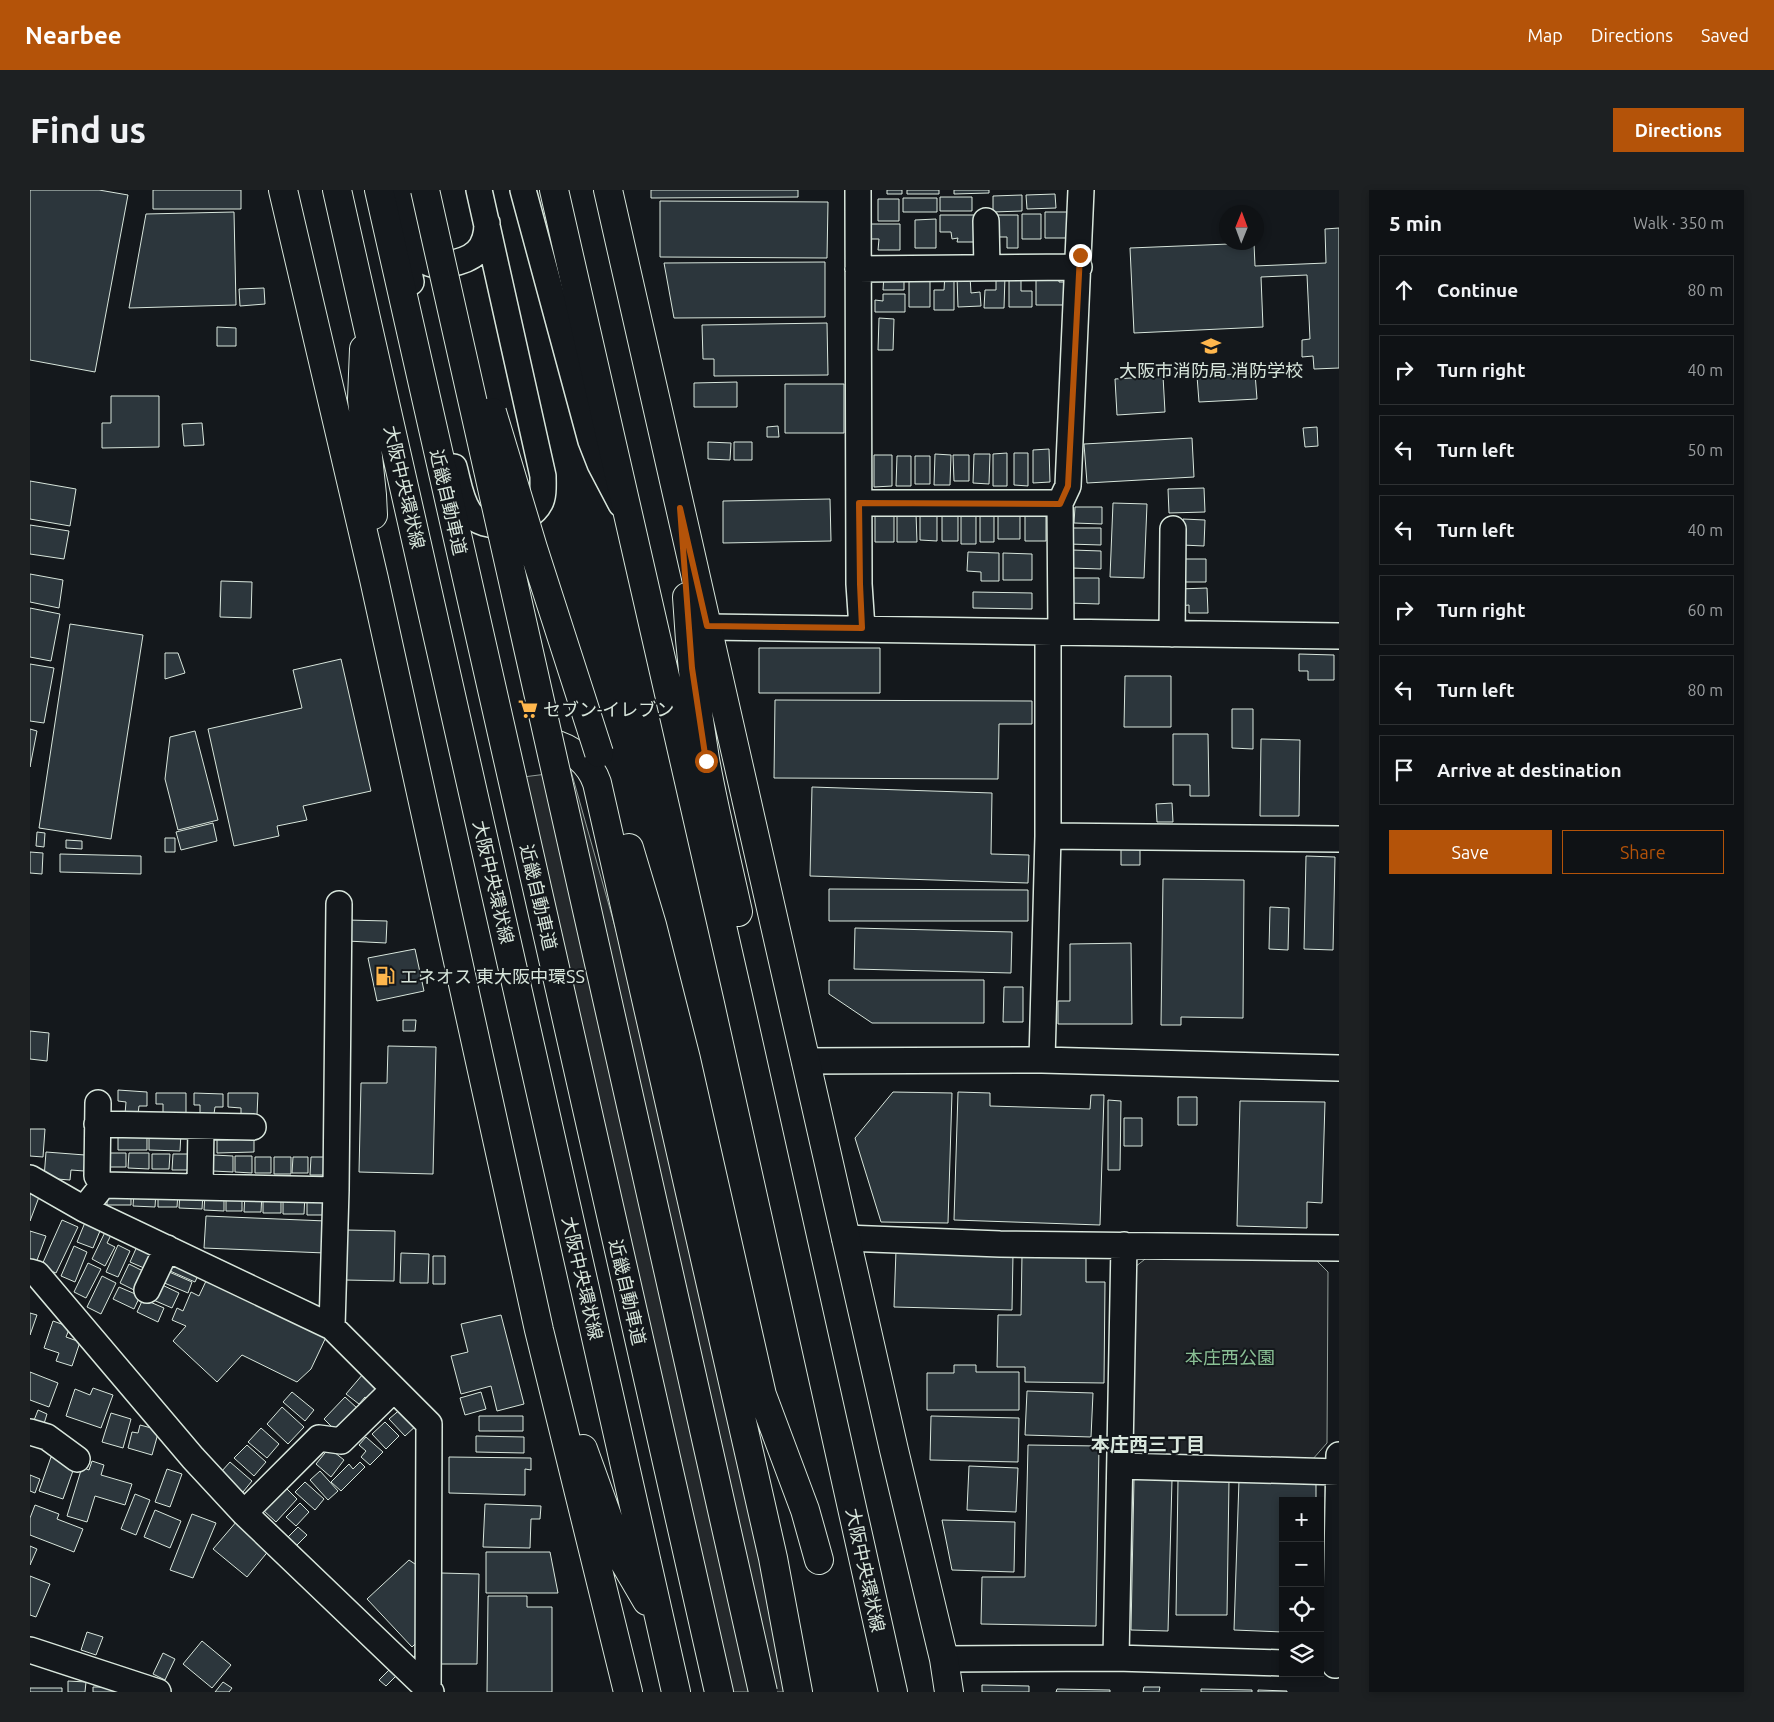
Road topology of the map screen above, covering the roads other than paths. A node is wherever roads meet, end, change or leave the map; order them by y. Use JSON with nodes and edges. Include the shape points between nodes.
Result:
{"nodes":[{"id":1,"x":283,"y":190,"type":"edge"},
{"id":2,"x":337,"y":190,"type":"edge"},
{"id":3,"x":379,"y":190,"type":"edge"},
{"id":4,"x":479,"y":190,"type":"edge"},
{"id":5,"x":523,"y":190,"type":"edge"},
{"id":6,"x":554,"y":190,"type":"edge"},
{"id":7,"x":593,"y":190,"type":"edge"},
{"id":8,"x":608,"y":190,"type":"edge"},
{"id":9,"x":858,"y":190,"type":"edge"},
{"id":10,"x":1081,"y":190,"type":"edge"},
{"id":11,"x":418,"y":191,"type":"edge"},
{"id":12,"x":986,"y":222,"type":"dead end"},
{"id":13,"x":487,"y":223,"type":"junction"},
{"id":14,"x":407,"y":240,"type":"junction"},
{"id":15,"x":1079,"y":267,"type":"junction"},
{"id":16,"x":987,"y":268,"type":"junction"},
{"id":17,"x":858,"y":269,"type":"junction"},
{"id":18,"x":631,"y":291,"type":"junction"},
{"id":19,"x":366,"y":314,"type":"junction"},
{"id":20,"x":859,"y":503,"type":"junction"},
{"id":21,"x":1060,"y":504,"type":"junction"},
{"id":22,"x":680,"y":508,"type":"junction"},
{"id":23,"x":629,"y":519,"type":"junction"},
{"id":24,"x":1173,"y":529,"type":"dead end"},
{"id":25,"x":374,"y":579,"type":"junction"},
{"id":26,"x":707,"y":626,"type":"junction"},
{"id":27,"x":862,"y":628,"type":"junction"},
{"id":28,"x":1055,"y":632,"type":"junction"},
{"id":29,"x":1172,"y":634,"type":"junction"},
{"id":30,"x":1339,"y":636,"type":"edge"},
{"id":31,"x":551,"y":743,"type":"dead end"},
{"id":32,"x":1048,"y":836,"type":"junction"},
{"id":33,"x":1339,"y":839,"type":"edge"},
{"id":34,"x":339,"y":904,"type":"dead end"},
{"id":35,"x":738,"y":996,"type":"junction"},
{"id":36,"x":1042,"y":1060,"type":"junction"},
{"id":37,"x":805,"y":1061,"type":"junction"},
{"id":38,"x":1339,"y":1068,"type":"edge"},
{"id":39,"x":202,"y":1126,"type":"junction"},
{"id":40,"x":253,"y":1127,"type":"dead end"},
{"id":41,"x":30,"y":1178,"type":"edge"},
{"id":42,"x":103,"y":1185,"type":"junction"},
{"id":43,"x":200,"y":1187,"type":"junction"},
{"id":44,"x":336,"y":1190,"type":"junction"},
{"id":45,"x":84,"y":1209,"type":"junction"},
{"id":46,"x":845,"y":1238,"type":"junction"},
{"id":47,"x":1124,"y":1245,"type":"junction"},
{"id":48,"x":166,"y":1248,"type":"junction"},
{"id":49,"x":1339,"y":1248,"type":"edge"},
{"id":50,"x":30,"y":1272,"type":"edge"},
{"id":51,"x":147,"y":1290,"type":"dead end"},
{"id":52,"x":332,"y":1327,"type":"junction"},
{"id":53,"x":538,"y":1330,"type":"junction"},
{"id":54,"x":394,"y":1389,"type":"junction"},
{"id":55,"x":30,"y":1432,"type":"edge"},
{"id":56,"x":1339,"y":1455,"type":"edge"},
{"id":57,"x":77,"y":1459,"type":"dead end"},
{"id":58,"x":1120,"y":1466,"type":"junction"},
{"id":59,"x":1339,"y":1472,"type":"edge"},
{"id":60,"x":244,"y":1513,"type":"junction"},
{"id":61,"x":818,"y":1560,"type":"dead end"},
{"id":62,"x":661,"y":1626,"type":"junction"},
{"id":63,"x":30,"y":1650,"type":"edge"},
{"id":64,"x":1116,"y":1658,"type":"junction"},
{"id":65,"x":944,"y":1659,"type":"junction"},
{"id":66,"x":1279,"y":1664,"type":"edge"},
{"id":67,"x":1331,"y":1665,"type":"edge"},
{"id":68,"x":145,"y":1690,"type":"edge"},
{"id":69,"x":429,"y":1691,"type":"edge"},
{"id":70,"x":628,"y":1692,"type":"edge"},
{"id":71,"x":676,"y":1692,"type":"edge"},
{"id":72,"x":718,"y":1692,"type":"edge"},
{"id":73,"x":763,"y":1692,"type":"edge"},
{"id":74,"x":798,"y":1692,"type":"edge"},
{"id":75,"x":893,"y":1692,"type":"edge"},
{"id":76,"x":949,"y":1692,"type":"edge"}],
"edges":[{"from":1,"to":25,"type":"main road"},
{"from":2,"to":19,"type":"main road","name":"大阪中央環状線"},
{"from":3,"to":72,"type":"main road","name":"近畿自動車道"},
{"from":4,"to":13,"type":"street"},
{"from":5,"to":23,"type":"street","via":[[591,441]]},
{"from":6,"to":23,"type":"main road","name":"大阪中央環状線"},
{"from":7,"to":18,"type":"main road","via":[[601,220]]},
{"from":8,"to":18,"type":"main road"},
{"from":9,"to":17,"type":"street"},
{"from":10,"to":15,"type":"street"},
{"from":11,"to":14,"type":"street","via":[[408,212]]},
{"from":11,"to":61,"type":"main road","bridge":true,"via":[[652,925],[762,1395],[805,1510]]},
{"from":11,"to":73,"type":"main road","bridge":true},
{"from":12,"to":16,"type":"street"},
{"from":13,"to":14,"type":"street","via":[[487,237],[481,248],[470,258],[452,263],[430,264],[417,255]]},
{"from":13,"to":14,"type":"street","via":[[543,476],[541,502],[528,516],[508,523],[480,521],[469,513],[459,488],[407,262]]},
{"from":15,"to":16,"type":"street"},
{"from":15,"to":21,"type":"street","via":[[1068,486]]},
{"from":16,"to":17,"type":"street"},
{"from":17,"to":20,"type":"street"},
{"from":18,"to":22,"type":"main road"},
{"from":19,"to":25,"type":"main road","via":[[362,399],[372,495]]},
{"from":19,"to":62,"type":"main road","name":"大阪中央環状線"},
{"from":20,"to":21,"type":"street"},
{"from":20,"to":27,"type":"street"},
{"from":21,"to":28,"type":"street"},
{"from":22,"to":26,"type":"main road"},
{"from":22,"to":35,"type":"main road","via":[[698,716],[740,922]]},
{"from":23,"to":35,"type":"main road","name":"大阪中央環状線"},
{"from":24,"to":29,"type":"street"},
{"from":25,"to":53,"type":"main road"},
{"from":26,"to":27,"type":"street"},
{"from":26,"to":37,"type":"main road"},
{"from":27,"to":28,"type":"street"},
{"from":28,"to":29,"type":"street"},
{"from":28,"to":32,"type":"street"},
{"from":29,"to":30,"type":"street"},
{"from":31,"to":74,"type":"main road","via":[[572,752],[594,775],[773,1558]]},
{"from":32,"to":33,"type":"street"},
{"from":32,"to":36,"type":"street"},
{"from":34,"to":44,"type":"street"},
{"from":35,"to":75,"type":"main road","name":"大阪中央環状線"},
{"from":36,"to":37,"type":"street"},
{"from":36,"to":38,"type":"street"},
{"from":37,"to":46,"type":"main road"},
{"from":39,"to":40,"type":"street"},
{"from":39,"to":42,"type":"street","via":[[98,1113],[97,1176]]},
{"from":39,"to":43,"type":"street"},
{"from":41,"to":45,"type":"street"},
{"from":42,"to":43,"type":"street"},
{"from":42,"to":45,"type":"street"},
{"from":43,"to":44,"type":"street"},
{"from":44,"to":52,"type":"street"},
{"from":45,"to":48,"type":"street"},
{"from":46,"to":47,"type":"street"},
{"from":46,"to":65,"type":"main road"},
{"from":47,"to":49,"type":"street"},
{"from":47,"to":58,"type":"street"},
{"from":48,"to":51,"type":"street"},
{"from":48,"to":52,"type":"street"},
{"from":50,"to":60,"type":"street","via":[[37,1274],[193,1458]]},
{"from":52,"to":54,"type":"street"},
{"from":53,"to":62,"type":"main road","via":[[623,1560]]},
{"from":53,"to":70,"type":"main road"},
{"from":54,"to":60,"type":"street","via":[[341,1441],[319,1438]]},
{"from":54,"to":69,"type":"street","via":[[429,1424]]},
{"from":55,"to":57,"type":"street","via":[[47,1436]]},
{"from":56,"to":59,"type":"street"},
{"from":58,"to":59,"type":"street"},
{"from":58,"to":64,"type":"street"},
{"from":59,"to":67,"type":"street"},
{"from":60,"to":69,"type":"street"},
{"from":62,"to":71,"type":"main road","name":"大阪中央環状線"},
{"from":63,"to":68,"type":"street"},
{"from":64,"to":65,"type":"street"},
{"from":64,"to":66,"type":"street"},
{"from":65,"to":76,"type":"main road"}]}
